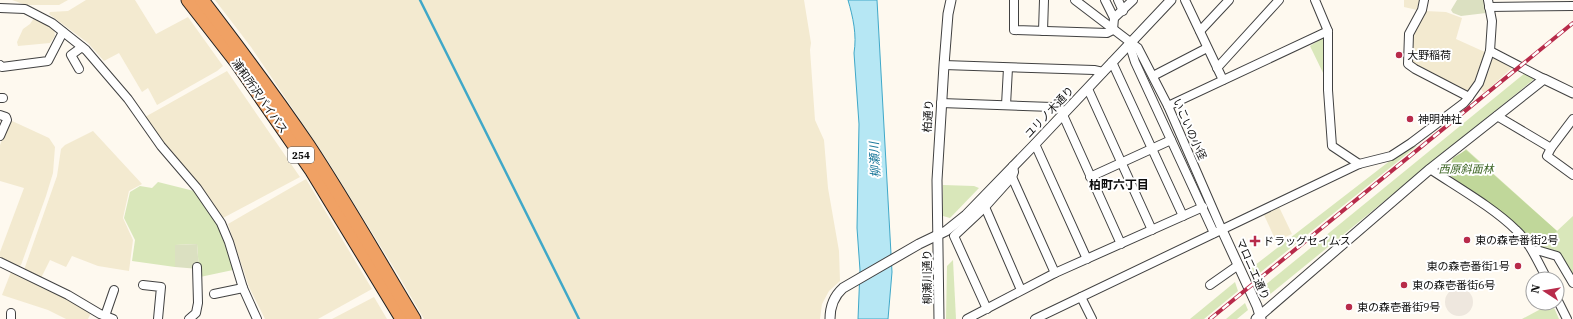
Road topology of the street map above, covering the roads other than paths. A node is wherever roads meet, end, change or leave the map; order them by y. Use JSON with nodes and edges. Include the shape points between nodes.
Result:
{"nodes":[{"id":1,"x":188,"y":0,"type":"edge"},
{"id":2,"x":202,"y":0,"type":"edge"},
{"id":3,"x":951,"y":0,"type":"edge"},
{"id":4,"x":1014,"y":0,"type":"edge"},
{"id":5,"x":1044,"y":0,"type":"edge"},
{"id":6,"x":1075,"y":0,"type":"edge"},
{"id":7,"x":1105,"y":0,"type":"edge"},
{"id":8,"x":1118,"y":0,"type":"edge"},
{"id":9,"x":1133,"y":0,"type":"edge"},
{"id":10,"x":1171,"y":0,"type":"edge"},
{"id":11,"x":1185,"y":0,"type":"edge"},
{"id":12,"x":1228,"y":0,"type":"edge"},
{"id":13,"x":1279,"y":0,"type":"edge"},
{"id":14,"x":1315,"y":0,"type":"edge"},
{"id":15,"x":1424,"y":0,"type":"edge"},
{"id":16,"x":1546,"y":3,"type":"edge"},
{"id":17,"x":1488,"y":4,"type":"edge"},
{"id":18,"x":1573,"y":6,"type":"edge"},
{"id":19,"x":1,"y":7,"type":"edge"},
{"id":20,"x":1123,"y":11,"type":"junction"},
{"id":21,"x":1114,"y":18,"type":"junction"},
{"id":22,"x":1113,"y":30,"type":"junction"},
{"id":23,"x":1043,"y":31,"type":"junction"},
{"id":24,"x":1200,"y":31,"type":"junction"},
{"id":25,"x":1328,"y":31,"type":"junction"},
{"id":26,"x":63,"y":32,"type":"junction"},
{"id":27,"x":1129,"y":43,"type":"junction"},
{"id":28,"x":82,"y":47,"type":"junction"},
{"id":29,"x":1207,"y":48,"type":"junction"},
{"id":30,"x":1490,"y":51,"type":"junction"},
{"id":31,"x":1112,"y":62,"type":"junction"},
{"id":32,"x":0,"y":65,"type":"edge"},
{"id":33,"x":944,"y":65,"type":"junction"},
{"id":34,"x":1008,"y":68,"type":"junction"},
{"id":35,"x":1217,"y":68,"type":"junction"},
{"id":36,"x":79,"y":69,"type":"dead end"},
{"id":37,"x":1103,"y":72,"type":"junction"},
{"id":38,"x":1153,"y":76,"type":"junction"},
{"id":39,"x":1544,"y":79,"type":"junction"},
{"id":40,"x":1223,"y":80,"type":"junction"},
{"id":41,"x":1088,"y":88,"type":"junction"},
{"id":42,"x":1573,"y":92,"type":"edge"},
{"id":43,"x":1469,"y":97,"type":"junction"},
{"id":44,"x":941,"y":103,"type":"junction"},
{"id":45,"x":1006,"y":105,"type":"junction"},
{"id":46,"x":1168,"y":106,"type":"junction"},
{"id":47,"x":1064,"y":113,"type":"junction"},
{"id":48,"x":0,"y":115,"type":"edge"},
{"id":49,"x":1496,"y":116,"type":"junction"},
{"id":50,"x":1573,"y":119,"type":"edge"},
{"id":51,"x":0,"y":136,"type":"edge"},
{"id":52,"x":1171,"y":140,"type":"junction"},
{"id":53,"x":1035,"y":144,"type":"junction"},
{"id":54,"x":1550,"y":148,"type":"junction"},
{"id":55,"x":1151,"y":149,"type":"junction"},
{"id":56,"x":1122,"y":163,"type":"junction"},
{"id":57,"x":1359,"y":164,"type":"junction"},
{"id":58,"x":1013,"y":166,"type":"junction"},
{"id":59,"x":1430,"y":169,"type":"junction"},
{"id":60,"x":1573,"y":175,"type":"edge"},
{"id":61,"x":1012,"y":177,"type":"junction"},
{"id":62,"x":1090,"y":177,"type":"junction"},
{"id":63,"x":985,"y":207,"type":"junction"},
{"id":64,"x":1203,"y":207,"type":"junction"},
{"id":65,"x":1183,"y":216,"type":"junction"},
{"id":66,"x":1152,"y":230,"type":"junction"},
{"id":67,"x":1218,"y":231,"type":"junction"},
{"id":68,"x":938,"y":235,"type":"junction"},
{"id":69,"x":1120,"y":244,"type":"junction"},
{"id":70,"x":1533,"y":250,"type":"junction"},
{"id":71,"x":1087,"y":259,"type":"junction"},
{"id":72,"x":0,"y":262,"type":"edge"},
{"id":73,"x":1237,"y":266,"type":"junction"},
{"id":74,"x":197,"y":267,"type":"dead end"},
{"id":75,"x":1543,"y":271,"type":"edge"},
{"id":76,"x":1055,"y":273,"type":"junction"},
{"id":77,"x":1573,"y":283,"type":"edge"},
{"id":78,"x":143,"y":285,"type":"dead end"},
{"id":79,"x":1210,"y":285,"type":"dead end"},
{"id":80,"x":242,"y":288,"type":"junction"},
{"id":81,"x":114,"y":290,"type":"dead end"},
{"id":82,"x":1021,"y":290,"type":"junction"},
{"id":83,"x":214,"y":294,"type":"dead end"},
{"id":84,"x":1081,"y":297,"type":"junction"},
{"id":85,"x":987,"y":309,"type":"junction"},
{"id":86,"x":94,"y":315,"type":"edge"},
{"id":87,"x":109,"y":318,"type":"edge"},
{"id":88,"x":193,"y":318,"type":"edge"},
{"id":89,"x":255,"y":318,"type":"edge"},
{"id":90,"x":1259,"y":318,"type":"edge"},
{"id":91,"x":158,"y":319,"type":"edge"},
{"id":92,"x":402,"y":319,"type":"edge"},
{"id":93,"x":414,"y":319,"type":"edge"},
{"id":94,"x":830,"y":319,"type":"edge"},
{"id":95,"x":939,"y":319,"type":"edge"},
{"id":96,"x":967,"y":319,"type":"edge"},
{"id":97,"x":1035,"y":319,"type":"edge"},
{"id":98,"x":1092,"y":319,"type":"edge"}],
"edges":[{"from":1,"to":92,"type":"highway","name":"浦和所沢バイパス","number":"254","via":[[237,63],[312,171]]},
{"from":2,"to":93,"type":"highway","name":"浦和所沢バイパス","number":"254","via":[[307,144]]},
{"from":3,"to":33,"type":"street","name":"柏通り"},
{"from":4,"to":23,"type":"street","via":[[1014,30]]},
{"from":5,"to":23,"type":"street"},
{"from":6,"to":22,"type":"street","name":"いこいの小径"},
{"from":7,"to":21,"type":"street"},
{"from":8,"to":20,"type":"street"},
{"from":9,"to":20,"type":"street"},
{"from":10,"to":27,"type":"street","name":"ユリノ木通り"},
{"from":11,"to":24,"type":"street"},
{"from":12,"to":24,"type":"street"},
{"from":13,"to":35,"type":"street"},
{"from":14,"to":25,"type":"street"},
{"from":15,"to":43,"type":"street","via":[[1422,10],[1409,34],[1408,64]]},
{"from":16,"to":17,"type":"street"},
{"from":16,"to":18,"type":"street"},
{"from":17,"to":30,"type":"street","via":[[1492,21]]},
{"from":19,"to":26,"type":"street","via":[[25,9],[52,23]]},
{"from":20,"to":21,"type":"street"},
{"from":21,"to":22,"type":"street"},
{"from":22,"to":23,"type":"street","via":[[1109,33]]},
{"from":22,"to":27,"type":"street","name":"いこいの小径"},
{"from":24,"to":29,"type":"street"},
{"from":25,"to":40,"type":"street"},
{"from":25,"to":57,"type":"street","via":[[1328,90],[1332,146]]},
{"from":26,"to":28,"type":"street"},
{"from":26,"to":32,"type":"street","via":[[48,61],[2,67]]},
{"from":27,"to":31,"type":"street","name":"ユリノ木通り"},
{"from":27,"to":38,"type":"street","name":"いこいの小径","via":[[1138,48]]},
{"from":27,"to":52,"type":"street","via":[[1135,62]]},
{"from":28,"to":36,"type":"street","via":[[71,55]]},
{"from":28,"to":80,"type":"street","via":[[128,98],[161,146],[197,188],[221,222]]},
{"from":29,"to":35,"type":"street"},
{"from":29,"to":38,"type":"street"},
{"from":30,"to":39,"type":"street"},
{"from":30,"to":43,"type":"street","via":[[1479,83]]},
{"from":31,"to":37,"type":"street","name":"ユリノ木通り"},
{"from":31,"to":55,"type":"street"},
{"from":33,"to":34,"type":"street"},
{"from":33,"to":44,"type":"street","name":"柏通り"},
{"from":34,"to":37,"type":"street"},
{"from":34,"to":45,"type":"street"},
{"from":35,"to":40,"type":"street"},
{"from":37,"to":41,"type":"street","name":"ユリノ木通り"},
{"from":38,"to":46,"type":"street","name":"いこいの小径"},
{"from":39,"to":42,"type":"street"},
{"from":39,"to":49,"type":"street"},
{"from":40,"to":46,"type":"street"},
{"from":41,"to":47,"type":"street","name":"ユリノ木通り"},
{"from":41,"to":56,"type":"street"},
{"from":43,"to":57,"type":"street","via":[[1411,143],[1390,156]]},
{"from":44,"to":45,"type":"street"},
{"from":44,"to":68,"type":"street","name":"柏通り","via":[[937,180]]},
{"from":45,"to":47,"type":"street","via":[[1052,107]]},
{"from":46,"to":67,"type":"street","name":"いこいの小径"},
{"from":47,"to":53,"type":"street","name":"ユリノ木通り"},
{"from":47,"to":62,"type":"street"},
{"from":48,"to":51,"type":"street","via":[[7,120]]},
{"from":49,"to":54,"type":"street"},
{"from":49,"to":59,"type":"street"},
{"from":50,"to":54,"type":"street"},
{"from":52,"to":55,"type":"street"},
{"from":52,"to":64,"type":"street"},
{"from":53,"to":58,"type":"street","name":"ユリノ木通り"},
{"from":53,"to":71,"type":"street"},
{"from":54,"to":60,"type":"street","via":[[1547,156]]},
{"from":55,"to":56,"type":"street"},
{"from":55,"to":65,"type":"street"},
{"from":56,"to":62,"type":"street"},
{"from":56,"to":66,"type":"street"},
{"from":57,"to":67,"type":"street"},
{"from":58,"to":61,"type":"street"},
{"from":58,"to":68,"type":"street","name":"ユリノ木通り","via":[[966,215]]},
{"from":59,"to":70,"type":"street","via":[[1502,218],[1517,230]]},
{"from":59,"to":90,"type":"street"},
{"from":61,"to":63,"type":"street"},
{"from":61,"to":76,"type":"street"},
{"from":62,"to":69,"type":"street"},
{"from":63,"to":82,"type":"street"},
{"from":63,"to":85,"type":"street","via":[[954,236]]},
{"from":64,"to":65,"type":"street"},
{"from":64,"to":67,"type":"street"},
{"from":65,"to":66,"type":"street"},
{"from":66,"to":69,"type":"street"},
{"from":67,"to":73,"type":"street","name":"マロニエ通り"},
{"from":67,"to":84,"type":"street"},
{"from":68,"to":94,"type":"street","name":"ユリノ木通り","via":[[850,283],[834,300],[830,309]]},
{"from":68,"to":95,"type":"street","name":"柳瀬川通り"},
{"from":69,"to":71,"type":"street"},
{"from":70,"to":75,"type":"street"},
{"from":70,"to":77,"type":"street","via":[[1557,256]]},
{"from":71,"to":76,"type":"street"},
{"from":72,"to":86,"type":"street","via":[[68,295]]},
{"from":73,"to":79,"type":"street"},
{"from":73,"to":90,"type":"street","name":"マロニエ通り"},
{"from":74,"to":88,"type":"street","via":[[198,303]]},
{"from":76,"to":82,"type":"street"},
{"from":78,"to":91,"type":"street","via":[[161,287]]},
{"from":80,"to":83,"type":"street"},
{"from":80,"to":89,"type":"street"},
{"from":81,"to":87,"type":"street"},
{"from":82,"to":85,"type":"street"},
{"from":84,"to":97,"type":"street"},
{"from":84,"to":98,"type":"street"},
{"from":85,"to":96,"type":"street"},
{"from":86,"to":87,"type":"street"}]}
